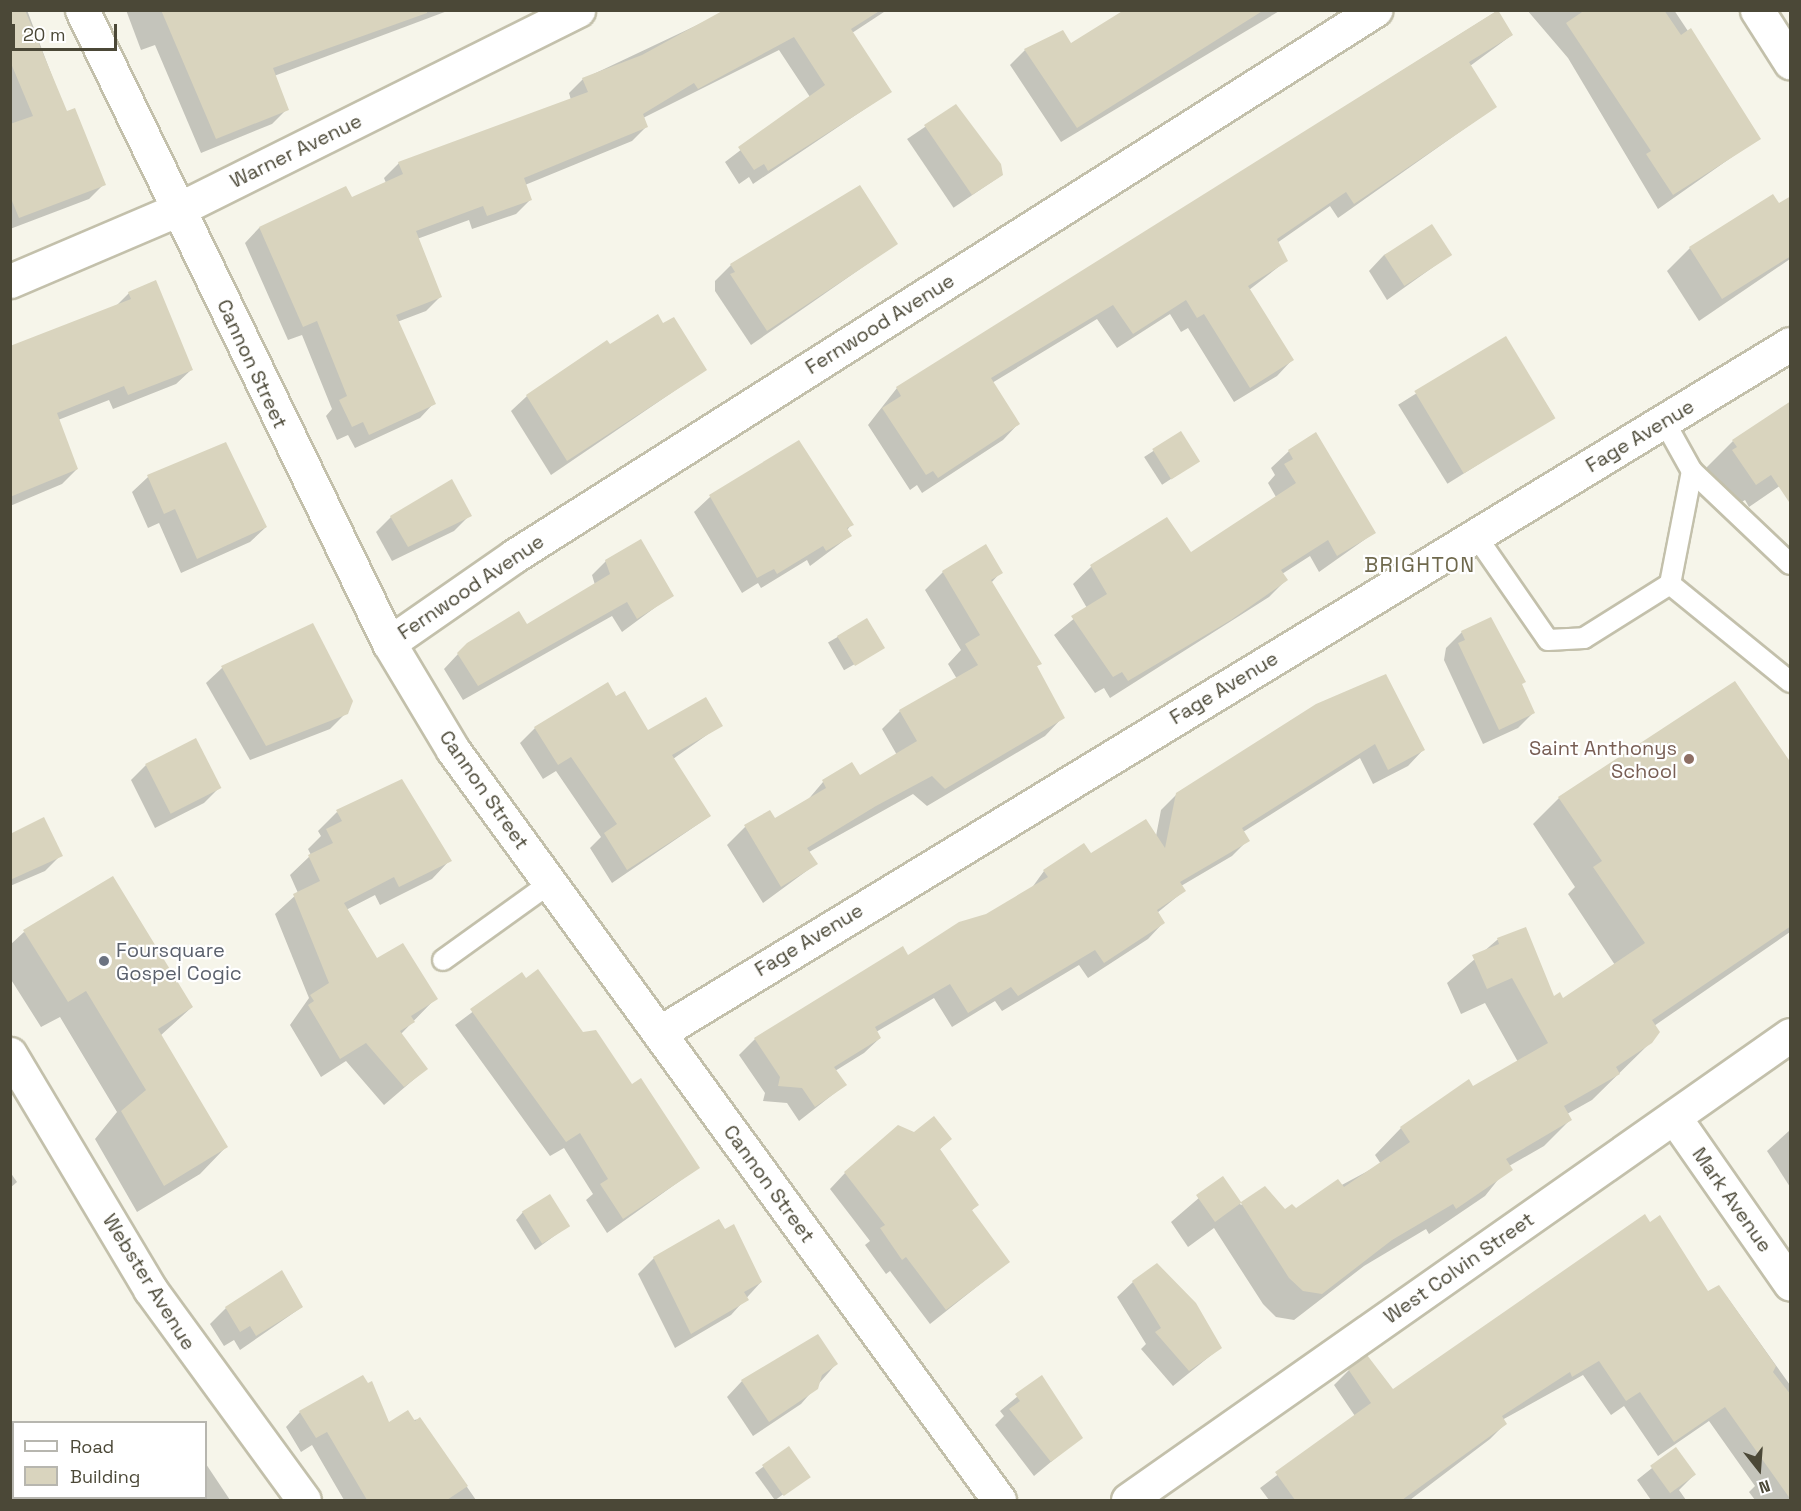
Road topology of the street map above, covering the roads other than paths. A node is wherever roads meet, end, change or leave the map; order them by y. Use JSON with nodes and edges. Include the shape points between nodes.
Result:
{"nodes":[{"id":1,"x":82,"y":10,"type":"edge"},
{"id":2,"x":578,"y":10,"type":"edge"},
{"id":3,"x":1375,"y":10,"type":"edge"},
{"id":4,"x":1757,"y":10,"type":"edge"},
{"id":5,"x":1791,"y":63,"type":"edge"},
{"id":6,"x":179,"y":209,"type":"junction"},
{"id":7,"x":10,"y":281,"type":"edge"},
{"id":8,"x":1791,"y":344,"type":"edge"},
{"id":9,"x":1664,"y":421,"type":"junction"},
{"id":10,"x":1692,"y":471,"type":"junction"},
{"id":11,"x":1476,"y":536,"type":"junction"},
{"id":12,"x":1791,"y":564,"type":"edge"},
{"id":13,"x":1670,"y":585,"type":"junction"},
{"id":14,"x":389,"y":642,"type":"junction"},
{"id":15,"x":1791,"y":682,"type":"edge"},
{"id":16,"x":550,"y":883,"type":"junction"},
{"id":17,"x":442,"y":960,"type":"dead end"},
{"id":18,"x":659,"y":1033,"type":"junction"},
{"id":19,"x":1791,"y":1035,"type":"edge"},
{"id":20,"x":10,"y":1054,"type":"edge"},
{"id":21,"x":1674,"y":1117,"type":"junction"},
{"id":22,"x":1791,"y":1283,"type":"edge"},
{"id":23,"x":304,"y":1500,"type":"edge"},
{"id":24,"x":999,"y":1500,"type":"edge"},
{"id":25,"x":1128,"y":1500,"type":"edge"}],
"edges":[{"from":1,"to":6,"type":"street","name":"Cannon Street"},
{"from":2,"to":6,"type":"street","name":"Warner Avenue"},
{"from":3,"to":14,"type":"street","name":"Fernwood Avenue","via":[[514,556]]},
{"from":4,"to":5,"type":"street"},
{"from":6,"to":7,"type":"street","name":"Warner Avenue"},
{"from":6,"to":14,"type":"street","name":"Cannon Street"},
{"from":8,"to":9,"type":"street","name":"Fage Avenue"},
{"from":9,"to":10,"type":"lane"},
{"from":9,"to":11,"type":"street","name":"Fage Avenue"},
{"from":10,"to":12,"type":"lane"},
{"from":10,"to":13,"type":"lane"},
{"from":11,"to":13,"type":"lane","via":[[1548,640],[1594,634]]},
{"from":11,"to":18,"type":"street","name":"Fage Avenue"},
{"from":13,"to":15,"type":"lane"},
{"from":14,"to":16,"type":"street","name":"Cannon Street","via":[[453,750]]},
{"from":16,"to":17,"type":"lane"},
{"from":16,"to":18,"type":"street","name":"Cannon Street"},
{"from":18,"to":24,"type":"street","name":"Cannon Street"},
{"from":19,"to":21,"type":"street","name":"West Colvin Street"},
{"from":20,"to":23,"type":"street","name":"Webster Avenue","via":[[150,1289]]},
{"from":21,"to":22,"type":"street","name":"Mark Avenue"},
{"from":21,"to":25,"type":"street","name":"West Colvin Street"}]}
